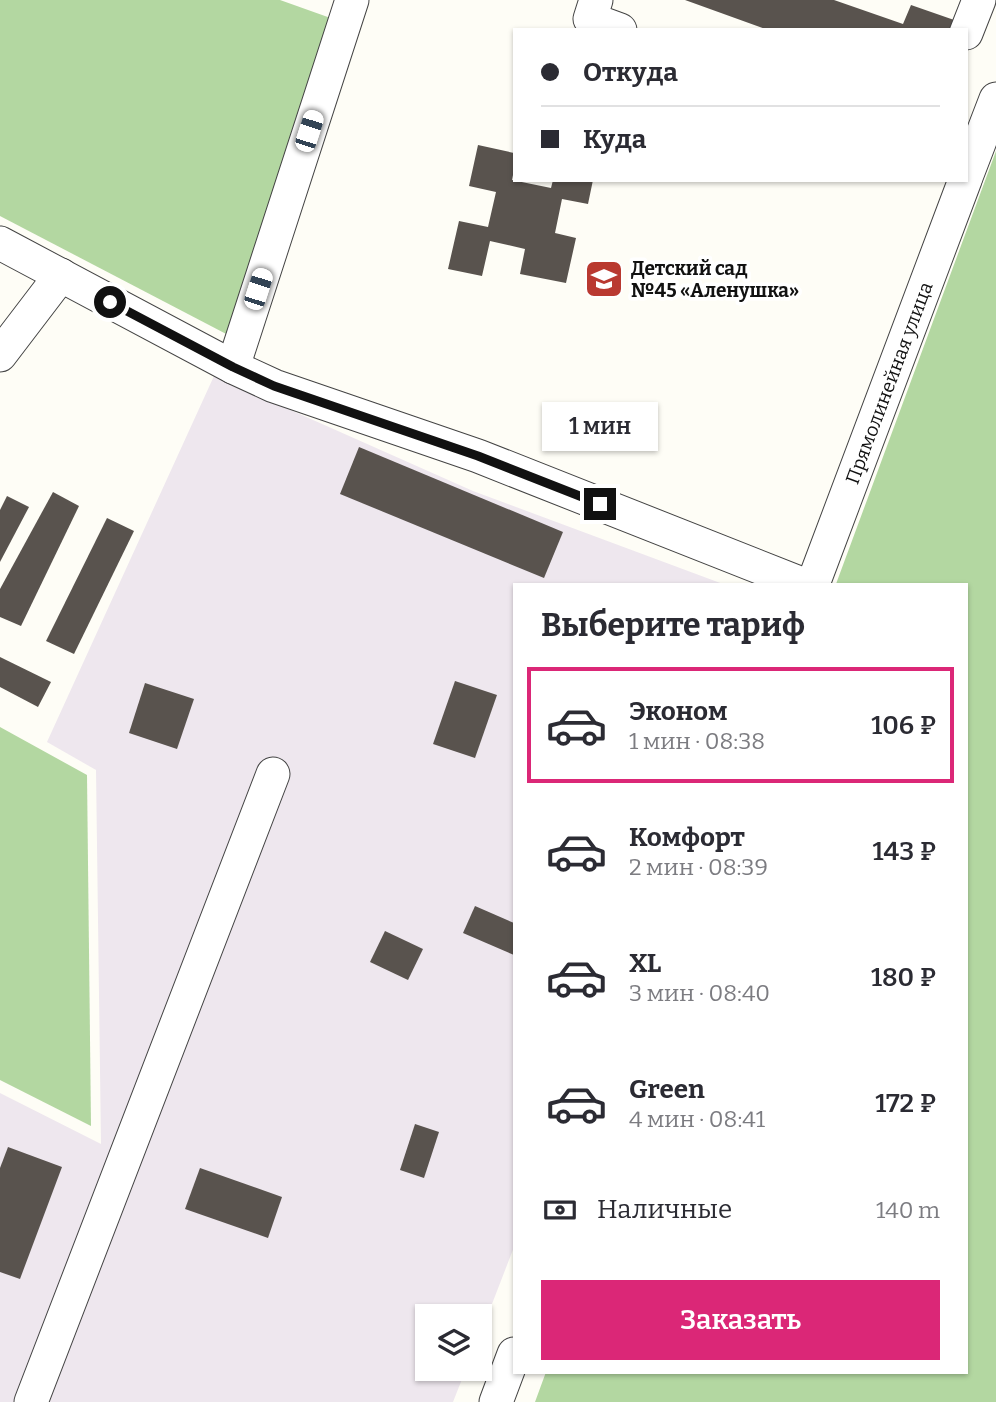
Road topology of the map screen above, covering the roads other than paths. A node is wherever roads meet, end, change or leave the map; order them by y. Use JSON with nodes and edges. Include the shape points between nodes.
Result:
{"nodes":[{"id":1,"x":352,"y":0,"type":"edge"},
{"id":2,"x":596,"y":0,"type":"edge"},
{"id":3,"x":615,"y":28,"type":"edge"},
{"id":4,"x":996,"y":99,"type":"edge"},
{"id":5,"x":968,"y":166,"type":"edge"},
{"id":6,"x":962,"y":182,"type":"edge"},
{"id":7,"x":0,"y":243,"type":"edge"},
{"id":8,"x":61,"y":275,"type":"junction"},
{"id":9,"x":0,"y":355,"type":"edge"},
{"id":10,"x":233,"y":367,"type":"junction"},
{"id":11,"x":799,"y":583,"type":"edge"},
{"id":12,"x":813,"y":583,"type":"edge"},
{"id":13,"x":273,"y":774,"type":"dead end"},
{"id":14,"x":513,"y":1357,"type":"edge"},
{"id":15,"x":32,"y":1402,"type":"edge"},
{"id":16,"x":496,"y":1402,"type":"edge"}],
"edges":[{"from":1,"to":10,"type":"street"},
{"from":2,"to":3,"type":"street","via":[[590,19]]},
{"from":4,"to":5,"type":"street","name":"Прямолинейная улица"},
{"from":6,"to":12,"type":"street","name":"Прямолинейная улица"},
{"from":7,"to":8,"type":"street"},
{"from":8,"to":9,"type":"street"},
{"from":8,"to":10,"type":"street"},
{"from":10,"to":11,"type":"street","via":[[274,386],[478,456]]},
{"from":13,"to":15,"type":"street"},
{"from":14,"to":16,"type":"street"}]}
